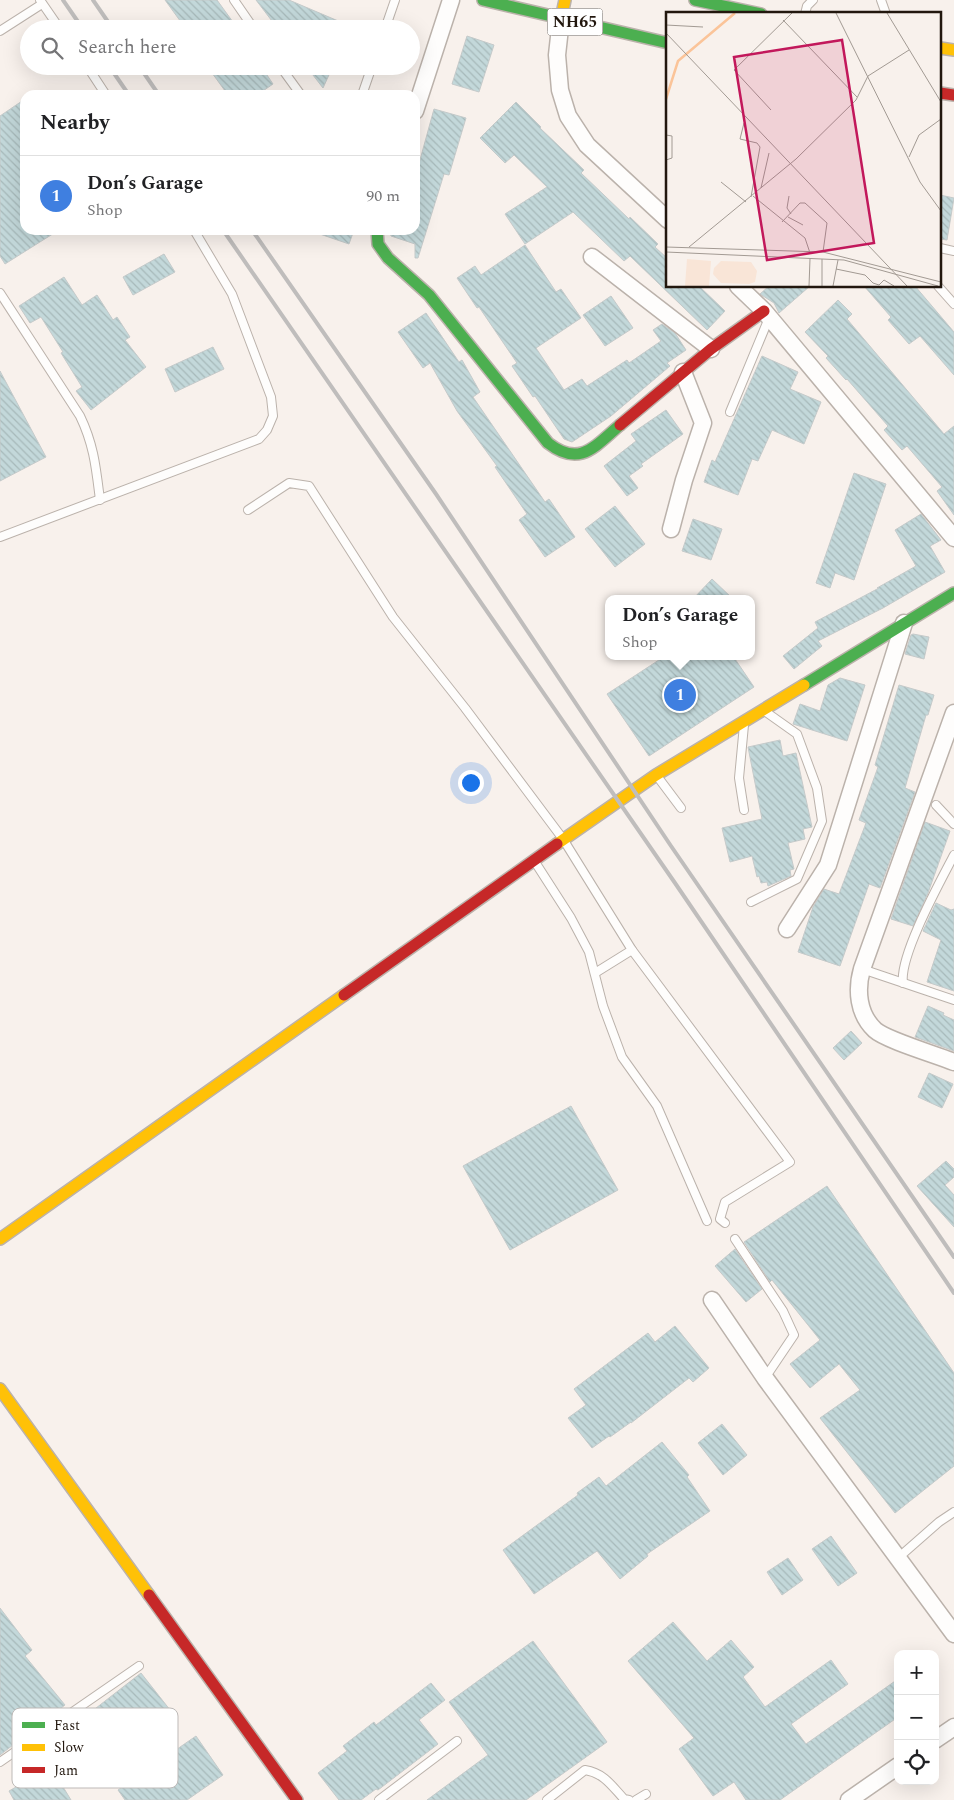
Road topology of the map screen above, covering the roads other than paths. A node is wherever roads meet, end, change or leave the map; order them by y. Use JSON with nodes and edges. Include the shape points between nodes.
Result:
{"nodes":[{"id":1,"x":234,"y":0,"type":"edge"},
{"id":2,"x":395,"y":0,"type":"edge"},
{"id":3,"x":451,"y":0,"type":"edge"},
{"id":4,"x":483,"y":0,"type":"edge"},
{"id":5,"x":565,"y":0,"type":"edge"},
{"id":6,"x":695,"y":0,"type":"edge"},
{"id":7,"x":813,"y":0,"type":"edge"},
{"id":8,"x":880,"y":0,"type":"edge"},
{"id":9,"x":41,"y":2,"type":"edge"},
{"id":10,"x":752,"y":12,"type":"edge"},
{"id":11,"x":806,"y":12,"type":"edge"},
{"id":12,"x":885,"y":12,"type":"edge"},
{"id":13,"x":561,"y":19,"type":"junction"},
{"id":14,"x":54,"y":20,"type":"edge"},
{"id":15,"x":248,"y":20,"type":"edge"},
{"id":16,"x":388,"y":20,"type":"edge"},
{"id":17,"x":0,"y":31,"type":"edge"},
{"id":18,"x":666,"y":43,"type":"edge"},
{"id":19,"x":93,"y":75,"type":"edge"},
{"id":20,"x":287,"y":75,"type":"edge"},
{"id":21,"x":369,"y":75,"type":"edge"},
{"id":22,"x":103,"y":90,"type":"edge"},
{"id":23,"x":297,"y":90,"type":"edge"},
{"id":24,"x":364,"y":90,"type":"edge"},
{"id":25,"x":420,"y":96,"type":"edge"},
{"id":26,"x":666,"y":218,"type":"edge"},
{"id":27,"x":197,"y":235,"type":"edge"},
{"id":28,"x":377,"y":235,"type":"edge"},
{"id":29,"x":592,"y":257,"type":"dead end"},
{"id":30,"x":740,"y":288,"type":"edge"},
{"id":31,"x":940,"y":288,"type":"edge"},
{"id":32,"x":0,"y":293,"type":"edge"},
{"id":33,"x":954,"y":304,"type":"edge"},
{"id":34,"x":767,"y":314,"type":"junction"},
{"id":35,"x":711,"y":349,"type":"junction"},
{"id":36,"x":683,"y":372,"type":"junction"},
{"id":37,"x":730,"y":412,"type":"dead end"},
{"id":38,"x":100,"y":500,"type":"junction"},
{"id":39,"x":248,"y":510,"type":"dead end"},
{"id":40,"x":671,"y":528,"type":"dead end"},
{"id":41,"x":0,"y":537,"type":"edge"},
{"id":42,"x":954,"y":538,"type":"edge"},
{"id":43,"x":954,"y":593,"type":"edge"},
{"id":44,"x":904,"y":623,"type":"junction"},
{"id":45,"x":762,"y":710,"type":"junction"},
{"id":46,"x":954,"y":712,"type":"edge"},
{"id":47,"x":744,"y":721,"type":"junction"},
{"id":48,"x":656,"y":775,"type":"junction"},
{"id":49,"x":936,"y":805,"type":"dead end"},
{"id":50,"x":681,"y":808,"type":"dead end"},
{"id":51,"x":744,"y":810,"type":"dead end"},
{"id":52,"x":954,"y":824,"type":"edge"},
{"id":53,"x":563,"y":839,"type":"junction"},
{"id":54,"x":954,"y":855,"type":"edge"},
{"id":55,"x":534,"y":860,"type":"junction"},
{"id":56,"x":751,"y":902,"type":"dead end"},
{"id":57,"x":787,"y":929,"type":"dead end"},
{"id":58,"x":632,"y":950,"type":"junction"},
{"id":59,"x":862,"y":969,"type":"junction"},
{"id":60,"x":595,"y":973,"type":"junction"},
{"id":61,"x":903,"y":983,"type":"junction"},
{"id":62,"x":954,"y":1000,"type":"edge"},
{"id":63,"x":954,"y":1062,"type":"edge"},
{"id":64,"x":707,"y":1221,"type":"dead end"},
{"id":65,"x":725,"y":1223,"type":"dead end"},
{"id":66,"x":0,"y":1239,"type":"edge"},
{"id":67,"x":735,"y":1239,"type":"dead end"},
{"id":68,"x":712,"y":1300,"type":"dead end"},
{"id":69,"x":765,"y":1378,"type":"junction"},
{"id":70,"x":0,"y":1389,"type":"edge"},
{"id":71,"x":954,"y":1512,"type":"edge"},
{"id":72,"x":898,"y":1558,"type":"junction"},
{"id":73,"x":954,"y":1634,"type":"edge"},
{"id":74,"x":139,"y":1666,"type":"dead end"},
{"id":75,"x":78,"y":1708,"type":"edge"},
{"id":76,"x":954,"y":1727,"type":"edge"},
{"id":77,"x":939,"y":1737,"type":"edge"},
{"id":78,"x":457,"y":1741,"type":"dead end"},
{"id":79,"x":12,"y":1754,"type":"edge"},
{"id":80,"x":0,"y":1762,"type":"edge"},
{"id":81,"x":894,"y":1769,"type":"edge"},
{"id":82,"x":646,"y":1794,"type":"dead end"},
{"id":83,"x":297,"y":1800,"type":"edge"},
{"id":84,"x":379,"y":1800,"type":"edge"},
{"id":85,"x":548,"y":1800,"type":"edge"},
{"id":86,"x":629,"y":1800,"type":"edge"},
{"id":87,"x":636,"y":1800,"type":"edge"},
{"id":88,"x":849,"y":1800,"type":"edge"}],
"edges":[{"from":1,"to":15,"type":"lane"},
{"from":2,"to":16,"type":"lane"},
{"from":3,"to":25,"type":"street"},
{"from":4,"to":13,"type":"main road","number":"NH65"},
{"from":5,"to":13,"type":"main road"},
{"from":6,"to":10,"type":"main road"},
{"from":7,"to":11,"type":"lane"},
{"from":8,"to":12,"type":"lane"},
{"from":9,"to":14,"type":"lane"},
{"from":9,"to":17,"type":"lane"},
{"from":13,"to":18,"type":"main road","number":"NH65"},
{"from":13,"to":26,"type":"street","via":[[557,55],[560,90],[568,116],[587,145]]},
{"from":19,"to":22,"type":"lane"},
{"from":20,"to":23,"type":"lane"},
{"from":21,"to":24,"type":"lane"},
{"from":27,"to":38,"type":"lane","via":[[232,294],[271,398],[272,416],[267,430],[259,440]]},
{"from":28,"to":36,"type":"main road","via":[[378,244],[388,258],[429,295],[548,443],[562,454],[575,455],[590,450]]},
{"from":29,"to":35,"type":"street"},
{"from":30,"to":34,"type":"street"},
{"from":31,"to":33,"type":"lane"},
{"from":32,"to":38,"type":"lane","via":[[89,434]]},
{"from":34,"to":35,"type":"main road"},
{"from":34,"to":37,"type":"lane"},
{"from":34,"to":42,"type":"street"},
{"from":35,"to":36,"type":"main road"},
{"from":36,"to":40,"type":"street","via":[[703,423]]},
{"from":38,"to":41,"type":"lane"},
{"from":39,"to":53,"type":"lane","via":[[289,483],[309,486],[393,617],[466,708]]},
{"from":43,"to":44,"type":"main road"},
{"from":44,"to":45,"type":"main road"},
{"from":44,"to":57,"type":"street","via":[[828,865]]},
{"from":45,"to":47,"type":"main road"},
{"from":45,"to":56,"type":"lane","via":[[797,734],[818,788],[822,821],[797,879]]},
{"from":46,"to":59,"type":"street"},
{"from":47,"to":48,"type":"main road"},
{"from":47,"to":51,"type":"lane","via":[[739,778]]},
{"from":48,"to":50,"type":"lane"},
{"from":48,"to":53,"type":"main road"},
{"from":49,"to":52,"type":"lane"},
{"from":53,"to":55,"type":"main road"},
{"from":53,"to":58,"type":"lane"},
{"from":54,"to":61,"type":"lane","via":[[910,946],[902,974]]},
{"from":55,"to":60,"type":"lane","via":[[571,918],[589,952]]},
{"from":55,"to":66,"type":"main road"},
{"from":58,"to":60,"type":"lane"},
{"from":58,"to":65,"type":"lane","via":[[790,1162],[726,1202],[720,1218]]},
{"from":59,"to":61,"type":"lane"},
{"from":59,"to":63,"type":"street","via":[[858,991],[864,1017],[876,1031]]},
{"from":60,"to":64,"type":"lane","via":[[622,1057],[657,1106]]},
{"from":61,"to":62,"type":"lane"},
{"from":67,"to":69,"type":"lane","via":[[783,1311],[794,1335]]},
{"from":68,"to":69,"type":"street"},
{"from":69,"to":72,"type":"street"},
{"from":70,"to":83,"type":"main road"},
{"from":71,"to":72,"type":"lane"},
{"from":72,"to":73,"type":"street"},
{"from":74,"to":75,"type":"lane"},
{"from":76,"to":77,"type":"street"},
{"from":78,"to":84,"type":"lane"},
{"from":79,"to":80,"type":"lane"},
{"from":81,"to":88,"type":"street"},
{"from":82,"to":87,"type":"lane"},
{"from":85,"to":86,"type":"lane","via":[[585,1770],[603,1776],[624,1799]]}]}
